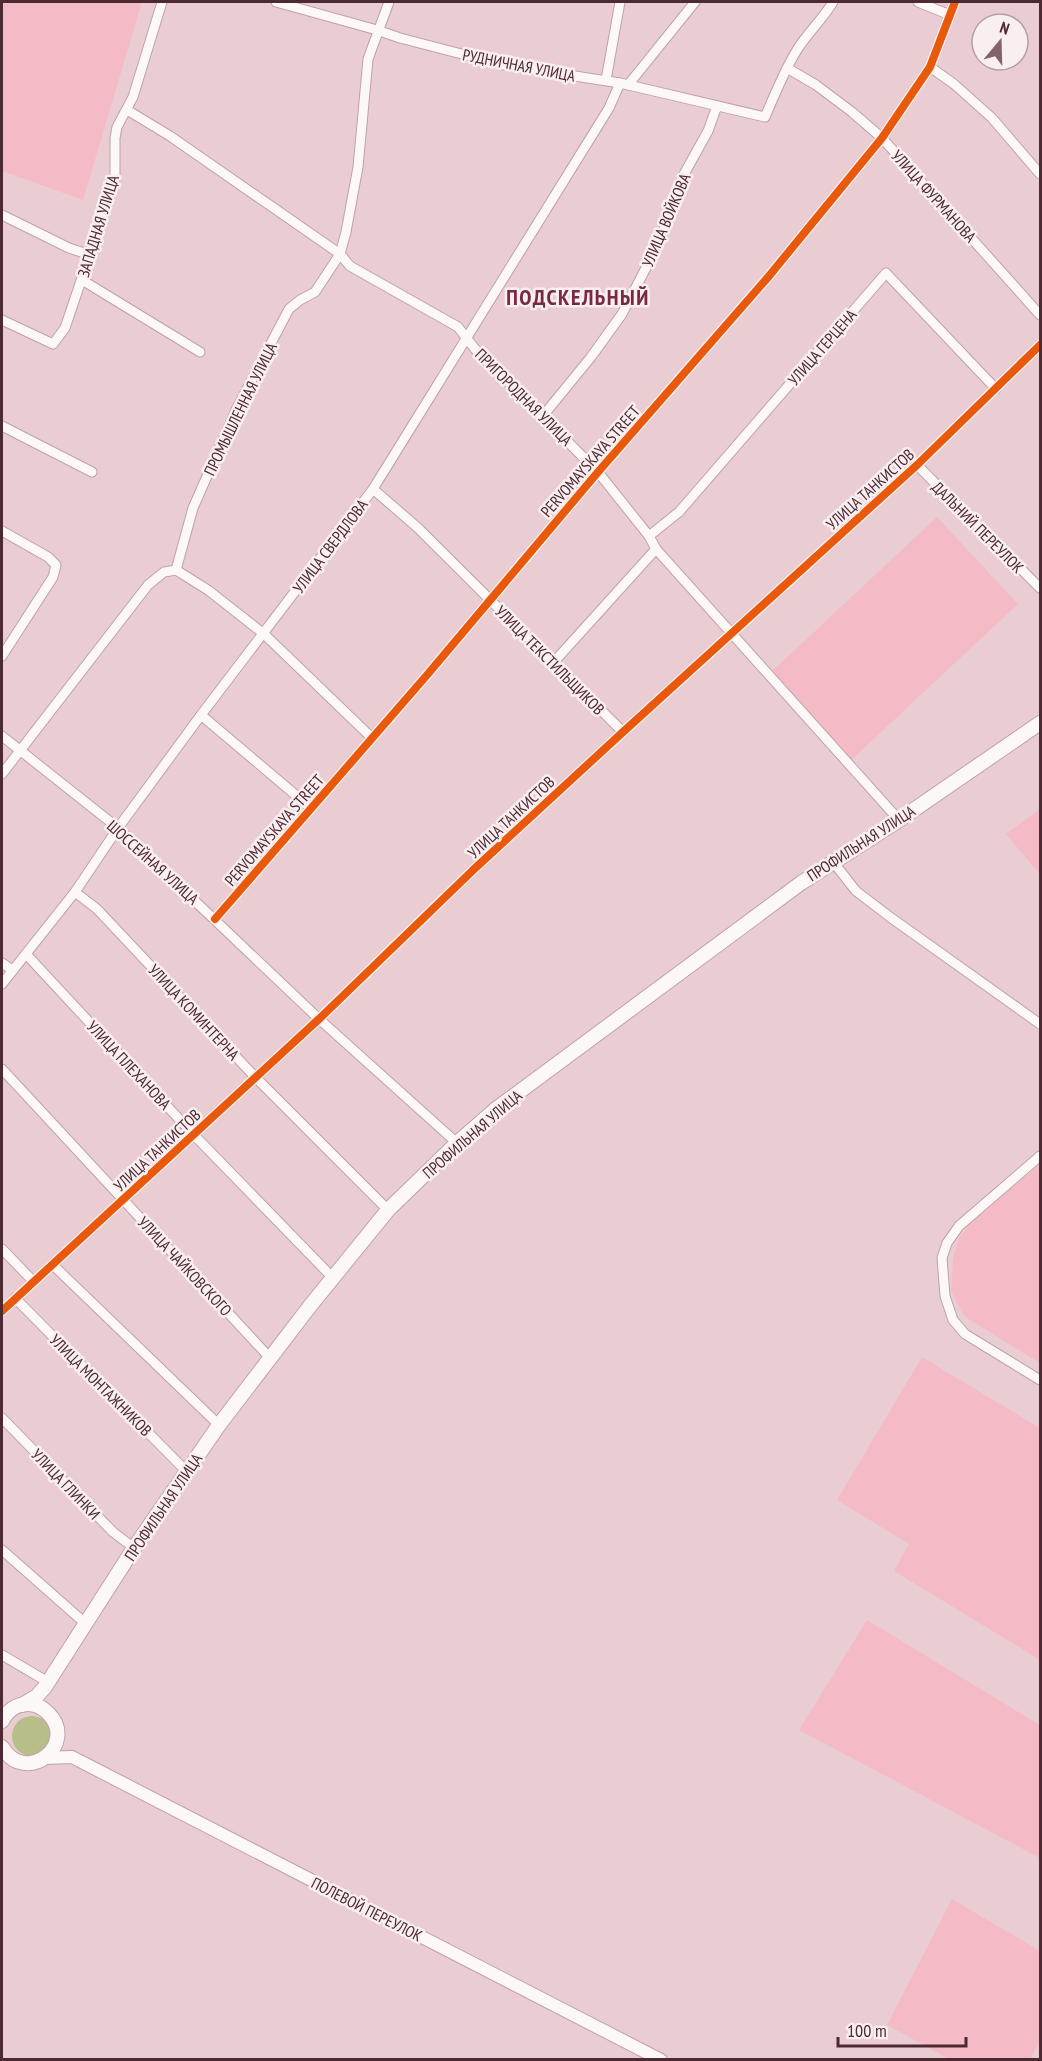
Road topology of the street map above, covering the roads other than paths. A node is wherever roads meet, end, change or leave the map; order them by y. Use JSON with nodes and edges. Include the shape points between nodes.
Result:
{"nodes":[{"id":1,"x":162,"y":2,"type":"edge"},
{"id":2,"x":276,"y":2,"type":"edge"},
{"id":3,"x":388,"y":2,"type":"edge"},
{"id":4,"x":620,"y":2,"type":"edge"},
{"id":5,"x":695,"y":2,"type":"edge"},
{"id":6,"x":833,"y":2,"type":"edge"},
{"id":7,"x":918,"y":2,"type":"edge"},
{"id":8,"x":955,"y":2,"type":"edge"},
{"id":9,"x":950,"y":15,"type":"junction"},
{"id":10,"x":377,"y":30,"type":"junction"},
{"id":11,"x":930,"y":67,"type":"junction"},
{"id":12,"x":787,"y":68,"type":"junction"},
{"id":13,"x":606,"y":80,"type":"junction"},
{"id":14,"x":624,"y":84,"type":"junction"},
{"id":15,"x":717,"y":106,"type":"junction"},
{"id":16,"x":127,"y":110,"type":"junction"},
{"id":17,"x":882,"y":138,"type":"junction"},
{"id":18,"x":1041,"y":174,"type":"edge"},
{"id":19,"x":2,"y":215,"type":"edge"},
{"id":20,"x":340,"y":254,"type":"junction"},
{"id":21,"x":90,"y":255,"type":"junction"},
{"id":22,"x":82,"y":280,"type":"junction"},
{"id":23,"x":1041,"y":315,"type":"edge"},
{"id":24,"x":2,"y":320,"type":"edge"},
{"id":25,"x":466,"y":337,"type":"junction"},
{"id":26,"x":1041,"y":345,"type":"edge"},
{"id":27,"x":200,"y":352,"type":"dead end"},
{"id":28,"x":996,"y":388,"type":"junction"},
{"id":29,"x":543,"y":417,"type":"junction"},
{"id":30,"x":2,"y":426,"type":"edge"},
{"id":31,"x":916,"y":465,"type":"junction"},
{"id":32,"x":92,"y":472,"type":"dead end"},
{"id":33,"x":598,"y":472,"type":"junction"},
{"id":34,"x":373,"y":489,"type":"junction"},
{"id":35,"x":2,"y":531,"type":"edge"},
{"id":36,"x":649,"y":536,"type":"junction"},
{"id":37,"x":656,"y":549,"type":"junction"},
{"id":38,"x":176,"y":570,"type":"junction"},
{"id":39,"x":1041,"y":588,"type":"edge"},
{"id":40,"x":490,"y":600,"type":"junction"},
{"id":41,"x":264,"y":634,"type":"junction"},
{"id":42,"x":730,"y":634,"type":"junction"},
{"id":43,"x":2,"y":652,"type":"edge"},
{"id":44,"x":553,"y":663,"type":"junction"},
{"id":45,"x":201,"y":715,"type":"junction"},
{"id":46,"x":1041,"y":723,"type":"edge"},
{"id":47,"x":623,"y":732,"type":"junction"},
{"id":48,"x":2,"y":736,"type":"edge"},
{"id":49,"x":372,"y":738,"type":"junction"},
{"id":50,"x":18,"y":750,"type":"junction"},
{"id":51,"x":2,"y":774,"type":"edge"},
{"id":52,"x":311,"y":808,"type":"junction"},
{"id":53,"x":899,"y":820,"type":"junction"},
{"id":54,"x":118,"y":828,"type":"junction"},
{"id":55,"x":834,"y":863,"type":"junction"},
{"id":56,"x":75,"y":892,"type":"junction"},
{"id":57,"x":215,"y":918,"type":"junction"},
{"id":58,"x":26,"y":954,"type":"junction"},
{"id":59,"x":2,"y":963,"type":"edge"},
{"id":60,"x":12,"y":970,"type":"junction"},
{"id":61,"x":2,"y":984,"type":"edge"},
{"id":62,"x":319,"y":1019,"type":"junction"},
{"id":63,"x":1041,"y":1024,"type":"edge"},
{"id":64,"x":2,"y":1069,"type":"edge"},
{"id":65,"x":256,"y":1078,"type":"junction"},
{"id":66,"x":194,"y":1134,"type":"junction"},
{"id":67,"x":457,"y":1143,"type":"junction"},
{"id":68,"x":1041,"y":1156,"type":"edge"},
{"id":69,"x":123,"y":1200,"type":"junction"},
{"id":70,"x":388,"y":1210,"type":"junction"},
{"id":71,"x":2,"y":1249,"type":"edge"},
{"id":72,"x":53,"y":1265,"type":"junction"},
{"id":73,"x":333,"y":1278,"type":"junction"},
{"id":74,"x":33,"y":1281,"type":"junction"},
{"id":75,"x":15,"y":1298,"type":"junction"},
{"id":76,"x":2,"y":1311,"type":"edge"},
{"id":77,"x":270,"y":1358,"type":"junction"},
{"id":78,"x":1041,"y":1380,"type":"edge"},
{"id":79,"x":2,"y":1418,"type":"edge"},
{"id":80,"x":219,"y":1425,"type":"junction"},
{"id":81,"x":187,"y":1472,"type":"junction"},
{"id":82,"x":134,"y":1548,"type":"junction"},
{"id":83,"x":2,"y":1550,"type":"edge"},
{"id":84,"x":86,"y":1624,"type":"junction"},
{"id":85,"x":2,"y":1655,"type":"edge"},
{"id":86,"x":47,"y":1685,"type":"junction"},
{"id":87,"x":22,"y":1705,"type":"junction"},
{"id":88,"x":49,"y":1714,"type":"junction"},
{"id":89,"x":2,"y":1720,"type":"edge"},
{"id":90,"x":57,"y":1735,"type":"junction"},
{"id":91,"x":2,"y":1748,"type":"edge"},
{"id":92,"x":45,"y":1758,"type":"junction"},
{"id":93,"x":72,"y":1758,"type":"junction"},
{"id":94,"x":21,"y":1763,"type":"junction"},
{"id":95,"x":2,"y":1768,"type":"edge"},
{"id":96,"x":662,"y":2060,"type":"edge"}],
"edges":[{"from":1,"to":16,"type":"street","name":"ЗАПАДНАЯ УЛИЦА"},
{"from":2,"to":10,"type":"street","name":"РУДНИЧНАЯ УЛИЦА"},
{"from":3,"to":10,"type":"street","name":"ПРОМЫШЛЕННАЯ УЛИЦА"},
{"from":4,"to":13,"type":"street"},
{"from":5,"to":14,"type":"street","name":"УЛИЦА СВЕРДЛОВА"},
{"from":6,"to":12,"type":"street"},
{"from":7,"to":9,"type":"street"},
{"from":8,"to":9,"type":"street","name":"PERVOMAYSKAYA STREET"},
{"from":9,"to":11,"type":"street","name":"PERVOMAYSKAYA STREET"},
{"from":10,"to":13,"type":"street","name":"РУДНИЧНАЯ УЛИЦА","via":[[504,65]]},
{"from":10,"to":20,"type":"street","name":"ПРОМЫШЛЕННАЯ УЛИЦА","via":[[368,59],[358,167]]},
{"from":11,"to":17,"type":"street","name":"PERVOMAYSKAYA STREET"},
{"from":11,"to":18,"type":"street","via":[[992,118]]},
{"from":12,"to":15,"type":"street","name":"РУДНИЧНАЯ УЛИЦА","via":[[765,117]]},
{"from":12,"to":17,"type":"street","name":"УЛИЦА ФУРМАНОВА","via":[[816,85]]},
{"from":13,"to":14,"type":"street","name":"РУДНИЧНАЯ УЛИЦА"},
{"from":14,"to":15,"type":"street","name":"РУДНИЧНАЯ УЛИЦА"},
{"from":14,"to":25,"type":"street","name":"УЛИЦА СВЕРДЛОВА"},
{"from":15,"to":29,"type":"street","name":"УЛИЦА ВОЙКОВА","via":[[683,176],[660,241],[622,314]]},
{"from":16,"to":20,"type":"street","name":"ПРИГОРОДНАЯ УЛИЦА"},
{"from":16,"to":21,"type":"street","name":"ЗАПАДНАЯ УЛИЦА","via":[[115,138],[115,180]]},
{"from":17,"to":23,"type":"street","name":"УЛИЦА ФУРМАНОВА"},
{"from":17,"to":33,"type":"street","name":"PERVOMAYSKAYA STREET","via":[[769,276]]},
{"from":19,"to":21,"type":"street"},
{"from":20,"to":25,"type":"street","name":"ПРИГОРОДНАЯ УЛИЦА","via":[[350,266],[458,327]]},
{"from":20,"to":38,"type":"street","name":"ПРОМЫШЛЕННАЯ УЛИЦА","via":[[315,292],[289,309],[237,408],[193,508]]},
{"from":21,"to":22,"type":"street","name":"ЗАПАДНАЯ УЛИЦА"},
{"from":22,"to":24,"type":"street","name":"ЗАПАДНАЯ УЛИЦА","via":[[65,328],[53,344]]},
{"from":22,"to":27,"type":"street"},
{"from":25,"to":29,"type":"street","name":"ПРИГОРОДНАЯ УЛИЦА"},
{"from":25,"to":34,"type":"street","name":"УЛИЦА СВЕРДЛОВА"},
{"from":26,"to":28,"type":"street","name":"УЛИЦА ТАНКИСТОВ"},
{"from":28,"to":31,"type":"street","name":"УЛИЦА ТАНКИСТОВ"},
{"from":28,"to":36,"type":"street","name":"УЛИЦА ГЕРЦЕНА","via":[[886,273],[679,512]]},
{"from":29,"to":33,"type":"street","name":"ПРИГОРОДНАЯ УЛИЦА"},
{"from":30,"to":32,"type":"street"},
{"from":31,"to":39,"type":"street","name":"ДАЛЬНИЙ ПЕРЕУЛОК"},
{"from":31,"to":42,"type":"street","name":"УЛИЦА ТАНКИСТОВ"},
{"from":33,"to":36,"type":"street","name":"ПРИГОРОДНАЯ УЛИЦА"},
{"from":33,"to":40,"type":"street","name":"PERVOMAYSKAYA STREET"},
{"from":34,"to":40,"type":"street","name":"УЛИЦА ТЕКСТИЛЬЩИКОВ"},
{"from":34,"to":41,"type":"street","name":"УЛИЦА СВЕРДЛОВА"},
{"from":35,"to":43,"type":"street","via":[[48,556],[56,565],[53,577]]},
{"from":36,"to":37,"type":"street","name":"ПРИГОРОДНАЯ УЛИЦА"},
{"from":37,"to":42,"type":"street","name":"ПРИГОРОДНАЯ УЛИЦА"},
{"from":37,"to":44,"type":"street"},
{"from":38,"to":41,"type":"street"},
{"from":38,"to":50,"type":"street","via":[[155,577]]},
{"from":40,"to":44,"type":"street","name":"УЛИЦА ТЕКСТИЛЬЩИКОВ"},
{"from":40,"to":49,"type":"street","name":"PERVOMAYSKAYA STREET"},
{"from":41,"to":45,"type":"street","name":"УЛИЦА СВЕРДЛОВА"},
{"from":41,"to":49,"type":"street"},
{"from":42,"to":47,"type":"street","name":"УЛИЦА ТАНКИСТОВ"},
{"from":42,"to":53,"type":"street","name":"ПРИГОРОДНАЯ УЛИЦА"},
{"from":44,"to":47,"type":"street","name":"УЛИЦА ТЕКСТИЛЬЩИКОВ"},
{"from":45,"to":52,"type":"street","name":"PERVOMAYSKAYA STREET"},
{"from":45,"to":54,"type":"street","name":"УЛИЦА СВЕРДЛОВА"},
{"from":46,"to":53,"type":"main road","name":"ПРОФИЛЬНАЯ УЛИЦА"},
{"from":47,"to":62,"type":"street","name":"УЛИЦА ТАНКИСТОВ"},
{"from":48,"to":50,"type":"street","name":"ШОССЕЙНАЯ УЛИЦА"},
{"from":49,"to":52,"type":"street","name":"PERVOMAYSKAYA STREET"},
{"from":50,"to":51,"type":"street"},
{"from":50,"to":54,"type":"street","name":"ШОССЕЙНАЯ УЛИЦА"},
{"from":52,"to":57,"type":"street","name":"PERVOMAYSKAYA STREET"},
{"from":53,"to":55,"type":"main road","name":"ПРОФИЛЬНАЯ УЛИЦА"},
{"from":54,"to":56,"type":"street","name":"УЛИЦА СВЕРДЛОВА"},
{"from":54,"to":57,"type":"street","name":"ШОССЕЙНАЯ УЛИЦА"},
{"from":55,"to":63,"type":"street","via":[[856,891]]},
{"from":55,"to":67,"type":"main road","name":"ПРОФИЛЬНАЯ УЛИЦА","via":[[801,883],[529,1084]]},
{"from":56,"to":58,"type":"street","name":"УЛИЦА СВЕРДЛОВА"},
{"from":56,"to":65,"type":"street","name":"УЛИЦА КОМИНТЕРНА","via":[[97,909]]},
{"from":57,"to":62,"type":"street","name":"ШОССЕЙНАЯ УЛИЦА"},
{"from":58,"to":60,"type":"street","name":"УЛИЦА СВЕРДЛОВА"},
{"from":58,"to":66,"type":"street","name":"УЛИЦА ПЛЕХАНОВА"},
{"from":59,"to":60,"type":"street"},
{"from":60,"to":61,"type":"street","name":"УЛИЦА СВЕРДЛОВА"},
{"from":62,"to":65,"type":"street","name":"УЛИЦА ТАНКИСТОВ"},
{"from":62,"to":67,"type":"street","name":"ШОССЕЙНАЯ УЛИЦА"},
{"from":64,"to":69,"type":"street","name":"УЛИЦА ЧАЙКОВСКОГО"},
{"from":65,"to":66,"type":"street","name":"УЛИЦА ТАНКИСТОВ"},
{"from":65,"to":70,"type":"street","name":"УЛИЦА КОМИНТЕРНА"},
{"from":66,"to":69,"type":"street","name":"УЛИЦА ТАНКИСТОВ"},
{"from":66,"to":73,"type":"street","name":"УЛИЦА ПЛЕХАНОВА"},
{"from":67,"to":70,"type":"main road","name":"ПРОФИЛЬНАЯ УЛИЦА"},
{"from":68,"to":78,"type":"street","via":[[959,1226],[942,1258],[945,1296],[953,1320],[965,1334]]},
{"from":69,"to":72,"type":"street","name":"УЛИЦА ТАНКИСТОВ"},
{"from":69,"to":77,"type":"street","name":"УЛИЦА ЧАЙКОВСКОГО"},
{"from":70,"to":73,"type":"main road","name":"ПРОФИЛЬНАЯ УЛИЦА"},
{"from":71,"to":74,"type":"street"},
{"from":72,"to":74,"type":"street","name":"УЛИЦА ТАНКИСТОВ"},
{"from":72,"to":80,"type":"street"},
{"from":73,"to":77,"type":"main road","name":"ПРОФИЛЬНАЯ УЛИЦА"},
{"from":74,"to":75,"type":"street","name":"УЛИЦА ТАНКИСТОВ"},
{"from":75,"to":76,"type":"street","name":"УЛИЦА ТАНКИСТОВ"},
{"from":75,"to":81,"type":"street","name":"УЛИЦА МОНТАЖНИКОВ"},
{"from":77,"to":80,"type":"main road","name":"ПРОФИЛЬНАЯ УЛИЦА"},
{"from":79,"to":82,"type":"street","name":"УЛИЦА ГЛИНКИ","via":[[113,1532]]},
{"from":80,"to":81,"type":"main road","name":"ПРОФИЛЬНАЯ УЛИЦА"},
{"from":81,"to":82,"type":"main road","name":"ПРОФИЛЬНАЯ УЛИЦА"},
{"from":82,"to":84,"type":"main road","name":"ПРОФИЛЬНАЯ УЛИЦА"},
{"from":83,"to":84,"type":"street"},
{"from":84,"to":86,"type":"main road","name":"ПРОФИЛЬНАЯ УЛИЦА"},
{"from":85,"to":86,"type":"street"},
{"from":86,"to":87,"type":"main road"},
{"from":86,"to":88,"type":"main road"},
{"from":87,"to":88,"type":"main road","via":[[37,1706]]},
{"from":87,"to":89,"type":"main road"},
{"from":88,"to":90,"type":"main road"},
{"from":90,"to":92,"type":"main road","via":[[53,1750]]},
{"from":90,"to":93,"type":"street"},
{"from":91,"to":94,"type":"main road"},
{"from":92,"to":93,"type":"street"},
{"from":92,"to":94,"type":"main road"},
{"from":93,"to":96,"type":"street","name":"ПОЛЕВОЙ ПЕРЕУЛОК"},
{"from":94,"to":95,"type":"main road"}]}
